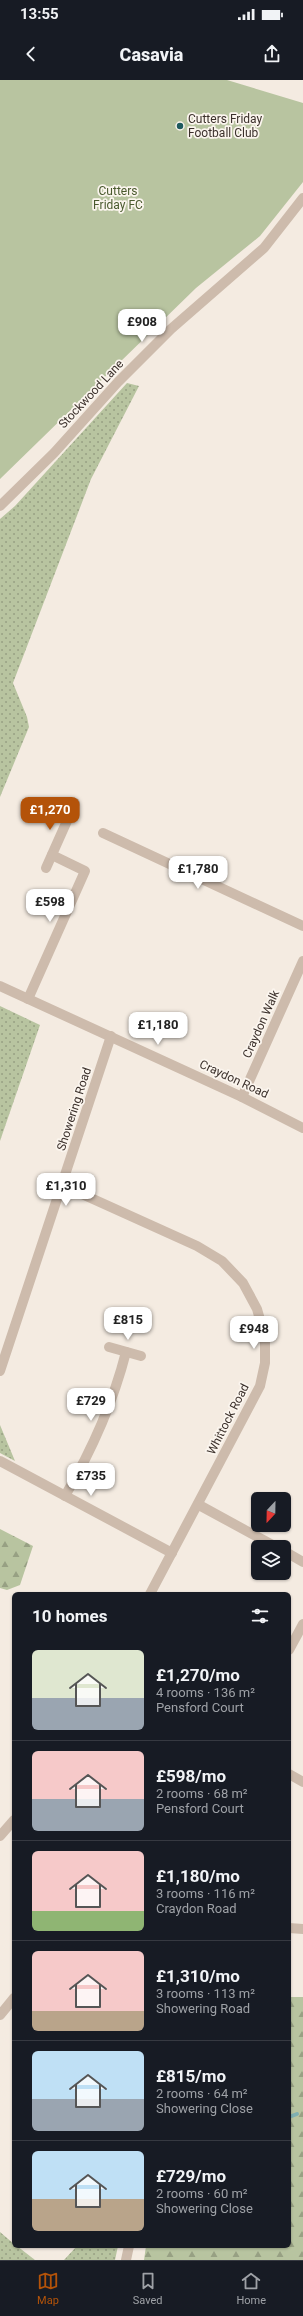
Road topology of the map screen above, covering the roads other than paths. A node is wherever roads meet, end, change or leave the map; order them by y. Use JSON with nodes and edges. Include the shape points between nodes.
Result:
{"nodes":[{"id":1,"x":303,"y":198,"type":"edge"},
{"id":2,"x":0,"y":506,"type":"edge"},
{"id":3,"x":75,"y":803,"type":"dead end"},
{"id":4,"x":103,"y":833,"type":"dead end"},
{"id":5,"x":52,"y":855,"type":"junction"},
{"id":6,"x":46,"y":868,"type":"dead end"},
{"id":7,"x":303,"y":926,"type":"edge"},
{"id":8,"x":303,"y":961,"type":"edge"},
{"id":9,"x":0,"y":986,"type":"edge"},
{"id":10,"x":28,"y":999,"type":"junction"},
{"id":11,"x":112,"y":1036,"type":"junction"},
{"id":12,"x":242,"y":1097,"type":"junction"},
{"id":13,"x":303,"y":1128,"type":"edge"},
{"id":14,"x":62,"y":1185,"type":"junction"},
{"id":15,"x":109,"y":1347,"type":"dead end"},
{"id":16,"x":126,"y":1352,"type":"junction"},
{"id":17,"x":142,"y":1356,"type":"dead end"},
{"id":18,"x":0,"y":1371,"type":"edge"},
{"id":19,"x":0,"y":1461,"type":"edge"},
{"id":20,"x":66,"y":1496,"type":"junction"},
{"id":21,"x":199,"y":1504,"type":"junction"},
{"id":22,"x":263,"y":1540,"type":"edge"},
{"id":23,"x":172,"y":1553,"type":"junction"},
{"id":24,"x":291,"y":1555,"type":"edge"},
{"id":25,"x":303,"y":1562,"type":"edge"},
{"id":26,"x":151,"y":1592,"type":"edge"},
{"id":27,"x":303,"y":1624,"type":"edge"},
{"id":28,"x":291,"y":1646,"type":"edge"},
{"id":29,"x":291,"y":1775,"type":"edge"},
{"id":30,"x":303,"y":1782,"type":"edge"},
{"id":31,"x":12,"y":1822,"type":"edge"},
{"id":32,"x":0,"y":1836,"type":"edge"},
{"id":33,"x":291,"y":1928,"type":"edge"},
{"id":34,"x":303,"y":1929,"type":"edge"},
{"id":35,"x":12,"y":2000,"type":"edge"},
{"id":36,"x":0,"y":2015,"type":"edge"},
{"id":37,"x":129,"y":2248,"type":"edge"},
{"id":38,"x":126,"y":2260,"type":"edge"}],
"edges":[{"from":1,"to":2,"type":"street","name":"Stockwood Lane","via":[[264,248],[171,329],[118,382],[54,453]]},
{"from":3,"to":5,"type":"street"},
{"from":4,"to":7,"type":"street"},
{"from":5,"to":6,"type":"street"},
{"from":5,"to":10,"type":"street","via":[[85,871]]},
{"from":8,"to":12,"type":"street","name":"Craydon Walk"},
{"from":9,"to":10,"type":"street","name":"Craydon Road"},
{"from":10,"to":11,"type":"street","name":"Craydon Road"},
{"from":11,"to":12,"type":"street","name":"Craydon Road"},
{"from":11,"to":14,"type":"street","name":"Showering Road"},
{"from":12,"to":13,"type":"street","name":"Craydon Road"},
{"from":14,"to":18,"type":"street","name":"Showering Road"},
{"from":14,"to":21,"type":"street","name":"Whittock Road","via":[[197,1246],[222,1261],[243,1283],[257,1309],[265,1337],[265,1363],[260,1386]]},
{"from":15,"to":16,"type":"street"},
{"from":16,"to":17,"type":"street"},
{"from":16,"to":20,"type":"street","via":[[103,1423]]},
{"from":19,"to":20,"type":"street"},
{"from":20,"to":23,"type":"street"},
{"from":21,"to":22,"type":"street"},
{"from":21,"to":23,"type":"street","name":"Whittock Road"},
{"from":23,"to":26,"type":"street","name":"Whittock Road"},
{"from":24,"to":25,"type":"street"},
{"from":27,"to":28,"type":"street"},
{"from":29,"to":30,"type":"street"},
{"from":31,"to":32,"type":"street"},
{"from":33,"to":34,"type":"street"},
{"from":35,"to":36,"type":"street"},
{"from":37,"to":38,"type":"street"}]}
